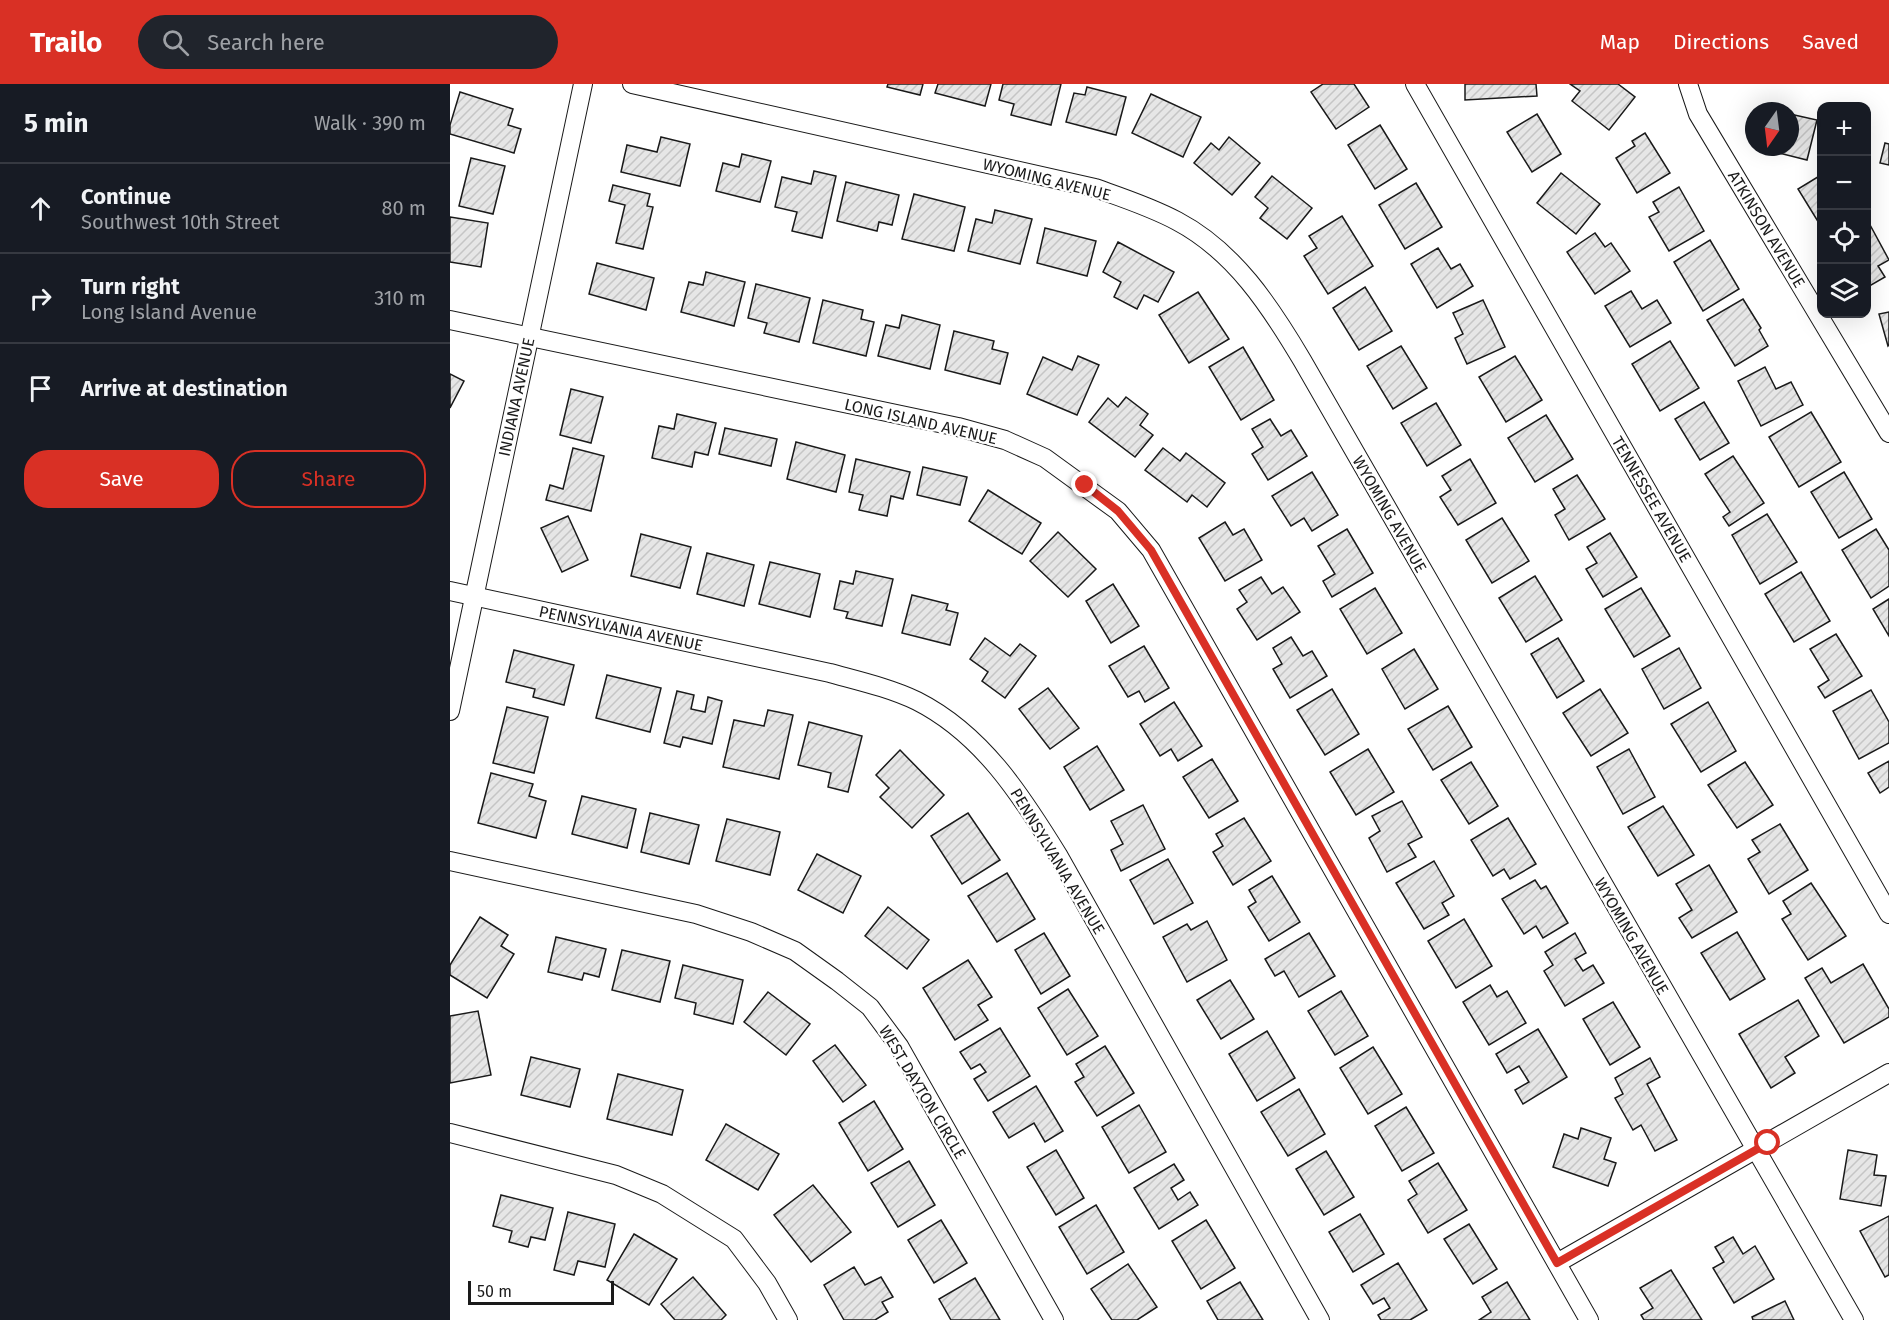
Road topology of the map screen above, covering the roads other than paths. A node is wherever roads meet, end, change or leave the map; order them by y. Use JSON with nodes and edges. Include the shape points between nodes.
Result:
{"nodes":[{"id":1,"x":583,"y":84,"type":"edge"},
{"id":2,"x":632,"y":84,"type":"edge"},
{"id":3,"x":1415,"y":84,"type":"edge"},
{"id":4,"x":1688,"y":84,"type":"edge"},
{"id":5,"x":450,"y":320,"type":"edge"},
{"id":6,"x":529,"y":337,"type":"junction"},
{"id":7,"x":1884,"y":412,"type":"edge"},
{"id":8,"x":1889,"y":433,"type":"edge"},
{"id":9,"x":450,"y":591,"type":"edge"},
{"id":10,"x":474,"y":596,"type":"junction"},
{"id":11,"x":450,"y":711,"type":"edge"},
{"id":12,"x":450,"y":861,"type":"edge"},
{"id":13,"x":1889,"y":914,"type":"edge"},
{"id":14,"x":1889,"y":1073,"type":"edge"},
{"id":15,"x":450,"y":1133,"type":"edge"},
{"id":16,"x":1755,"y":1150,"type":"junction"},
{"id":17,"x":1557,"y":1263,"type":"junction"},
{"id":18,"x":788,"y":1320,"type":"edge"},
{"id":19,"x":1054,"y":1320,"type":"edge"},
{"id":20,"x":1320,"y":1320,"type":"edge"},
{"id":21,"x":1588,"y":1320,"type":"edge"},
{"id":22,"x":1854,"y":1320,"type":"edge"}],
"edges":[{"from":1,"to":6,"type":"street","name":"INDIANA AVENUE"},
{"from":2,"to":16,"type":"street","name":"WYOMING AVENUE","via":[[1095,188],[1178,221],[1214,246],[1248,279],[1302,360]]},
{"from":3,"to":13,"type":"street","name":"TENNESSEE AVENUE"},
{"from":4,"to":7,"type":"street","name":"ATKINSON AVENUE","via":[[1698,114]]},
{"from":5,"to":6,"type":"street","name":"LONG ISLAND AVENUE"},
{"from":6,"to":10,"type":"street","name":"INDIANA AVENUE"},
{"from":6,"to":17,"type":"street","name":"LONG ISLAND AVENUE","via":[[1005,440],[1045,458],[1118,511],[1151,550]]},
{"from":7,"to":8,"type":"street","name":"ATKINSON AVENUE"},
{"from":9,"to":10,"type":"street","name":"PENNSYLVANIA AVENUE"},
{"from":10,"to":11,"type":"street","name":"INDIANA AVENUE"},
{"from":10,"to":20,"type":"street","name":"PENNSYLVANIA AVENUE","via":[[830,672],[918,702],[962,730],[998,766],[1058,855]]},
{"from":12,"to":19,"type":"street","name":"WEST DAYTON CIRCLE","via":[[696,914],[795,951],[837,981],[870,1007],[899,1046]]},
{"from":14,"to":16,"type":"street"},
{"from":15,"to":18,"type":"street","via":[[607,1172],[662,1194],[734,1239],[767,1283]]},
{"from":16,"to":17,"type":"street"},
{"from":16,"to":22,"type":"street","name":"WYOMING AVENUE"},
{"from":17,"to":21,"type":"street","name":"LONG ISLAND AVENUE"}]}
